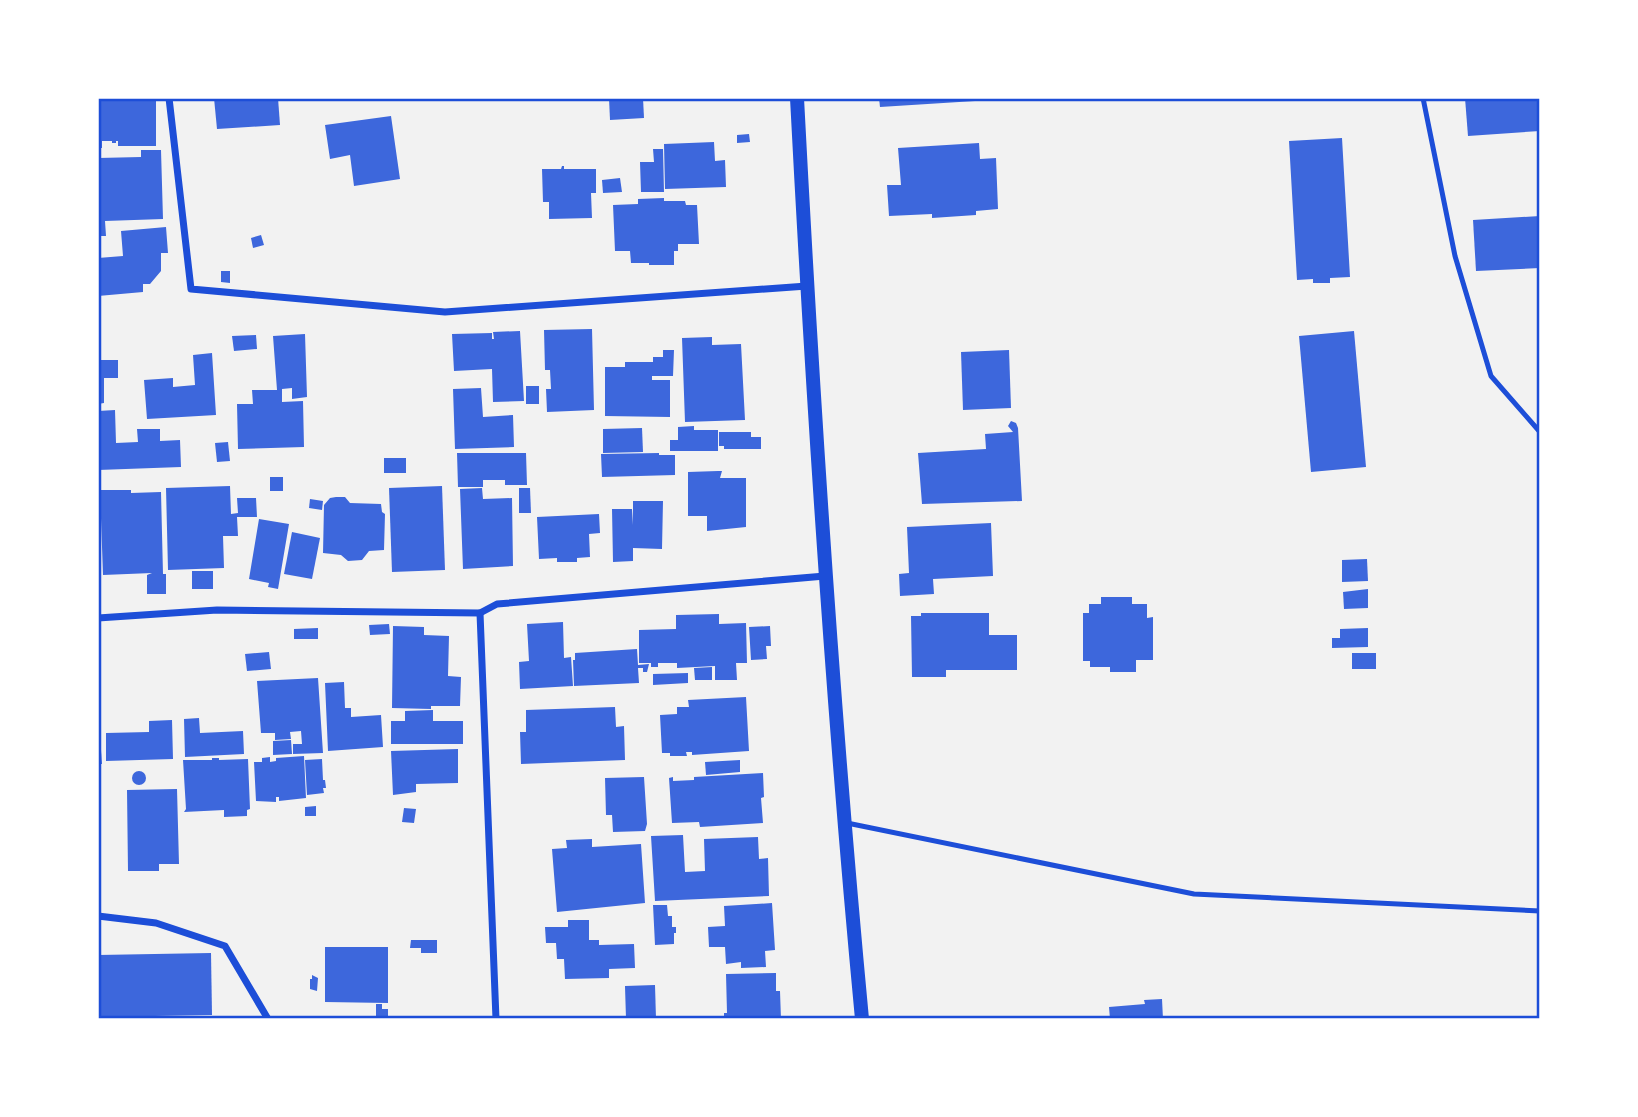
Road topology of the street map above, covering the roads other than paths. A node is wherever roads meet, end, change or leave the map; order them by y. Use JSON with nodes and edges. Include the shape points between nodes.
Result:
{"nodes":[{"id":1,"x":169,"y":98,"type":"edge"},
{"id":2,"x":797,"y":98,"type":"edge"},
{"id":3,"x":1423,"y":98,"type":"edge"},
{"id":4,"x":807,"y":286,"type":"junction"},
{"id":5,"x":1540,"y":432,"type":"edge"},
{"id":6,"x":827,"y":576,"type":"junction"},
{"id":7,"x":480,"y":613,"type":"junction"},
{"id":8,"x":98,"y":618,"type":"edge"},
{"id":9,"x":844,"y":823,"type":"junction"},
{"id":10,"x":1540,"y":911,"type":"edge"},
{"id":11,"x":98,"y":916,"type":"edge"},
{"id":12,"x":268,"y":1019,"type":"edge"},
{"id":13,"x":496,"y":1019,"type":"edge"},
{"id":14,"x":862,"y":1019,"type":"edge"}],
"edges":[{"from":1,"to":4,"type":"street","via":[[191,289],[445,312]]},
{"from":2,"to":4,"type":"main road"},
{"from":3,"to":5,"type":"lane","via":[[1455,256],[1490,376]]},
{"from":4,"to":6,"type":"main road"},
{"from":6,"to":7,"type":"street","via":[[497,604]]},
{"from":6,"to":9,"type":"main road"},
{"from":7,"to":8,"type":"street","via":[[217,610]]},
{"from":7,"to":13,"type":"street"},
{"from":9,"to":10,"type":"lane","via":[[1195,894]]},
{"from":9,"to":14,"type":"main road"},
{"from":11,"to":12,"type":"street","via":[[156,923],[225,946]]}]}
